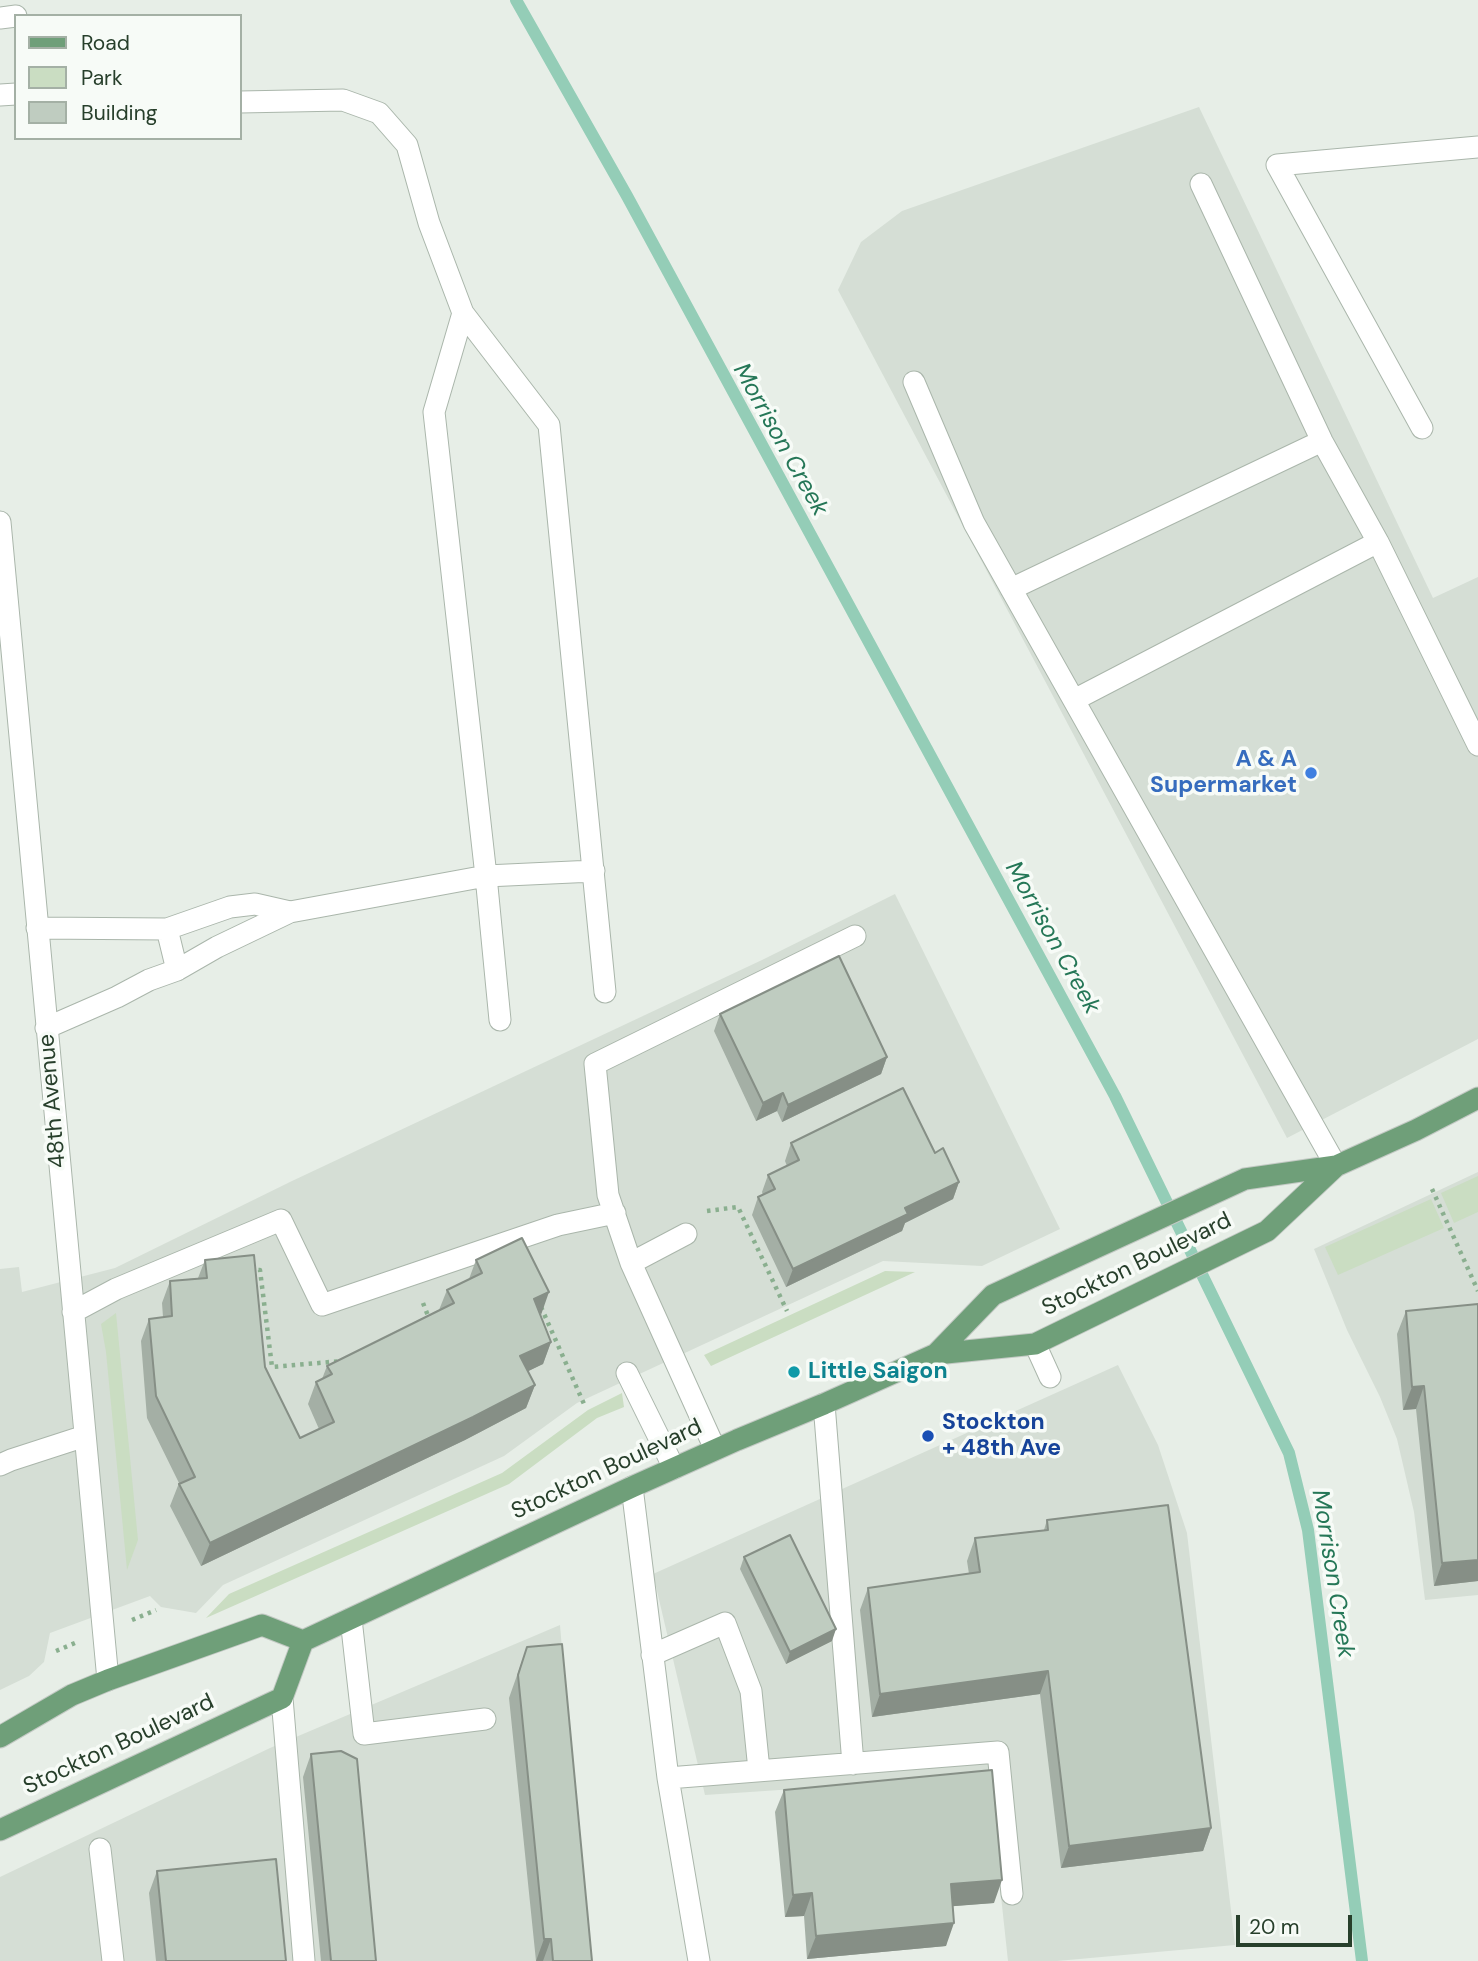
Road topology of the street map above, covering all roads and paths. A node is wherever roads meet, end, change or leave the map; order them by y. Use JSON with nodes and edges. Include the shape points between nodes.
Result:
{"nodes":[{"id":1,"x":242,"y":102,"type":"edge"},
{"id":2,"x":1478,"y":147,"type":"edge"},
{"id":3,"x":1201,"y":184,"type":"dead end"},
{"id":4,"x":463,"y":313,"type":"junction"},
{"id":5,"x":915,"y":382,"type":"dead end"},
{"id":6,"x":1422,"y":428,"type":"dead end"},
{"id":7,"x":1322,"y":441,"type":"junction"},
{"id":8,"x":0,"y":522,"type":"edge"},
{"id":9,"x":1378,"y":542,"type":"junction"},
{"id":10,"x":1011,"y":589,"type":"junction"},
{"id":11,"x":1074,"y":700,"type":"junction"},
{"id":12,"x":1478,"y":745,"type":"edge"},
{"id":13,"x":594,"y":871,"type":"junction"},
{"id":14,"x":486,"y":876,"type":"junction"},
{"id":15,"x":290,"y":912,"type":"junction"},
{"id":16,"x":37,"y":928,"type":"junction"},
{"id":17,"x":167,"y":929,"type":"junction"},
{"id":18,"x":855,"y":936,"type":"dead end"},
{"id":19,"x":177,"y":970,"type":"junction"},
{"id":20,"x":605,"y":992,"type":"dead end"},
{"id":21,"x":500,"y":1020,"type":"dead end"},
{"id":22,"x":46,"y":1028,"type":"junction"},
{"id":23,"x":1478,"y":1098,"type":"edge"},
{"id":24,"x":1336,"y":1166,"type":"junction"},
{"id":25,"x":1432,"y":1189,"type":"dead end"},
{"id":26,"x":615,"y":1213,"type":"junction"},
{"id":27,"x":685,"y":1234,"type":"dead end"},
{"id":28,"x":631,"y":1263,"type":"junction"},
{"id":29,"x":1478,"y":1291,"type":"edge"},
{"id":30,"x":73,"y":1312,"type":"junction"},
{"id":31,"x":1035,"y":1344,"type":"junction"},
{"id":32,"x":936,"y":1354,"type":"junction"},
{"id":33,"x":627,"y":1374,"type":"dead end"},
{"id":34,"x":1050,"y":1377,"type":"dead end"},
{"id":35,"x":824,"y":1404,"type":"junction"},
{"id":36,"x":85,"y":1436,"type":"junction"},
{"id":37,"x":715,"y":1450,"type":"junction"},
{"id":38,"x":0,"y":1465,"type":"edge"},
{"id":39,"x":674,"y":1468,"type":"junction"},
{"id":40,"x":632,"y":1486,"type":"junction"},
{"id":41,"x":351,"y":1619,"type":"junction"},
{"id":42,"x":303,"y":1641,"type":"junction"},
{"id":43,"x":652,"y":1655,"type":"junction"},
{"id":44,"x":108,"y":1679,"type":"junction"},
{"id":45,"x":282,"y":1698,"type":"junction"},
{"id":46,"x":485,"y":1719,"type":"dead end"},
{"id":47,"x":0,"y":1737,"type":"edge"},
{"id":48,"x":853,"y":1763,"type":"junction"},
{"id":49,"x":759,"y":1770,"type":"junction"},
{"id":50,"x":668,"y":1778,"type":"junction"},
{"id":51,"x":0,"y":1830,"type":"edge"},
{"id":52,"x":100,"y":1849,"type":"dead end"},
{"id":53,"x":1012,"y":1894,"type":"dead end"},
{"id":54,"x":113,"y":1961,"type":"edge"},
{"id":55,"x":304,"y":1961,"type":"edge"},
{"id":56,"x":699,"y":1961,"type":"edge"}],
"edges":[{"from":1,"to":4,"type":"street","via":[[343,100],[379,113],[407,145],[429,223]]},
{"from":2,"to":6,"type":"street","via":[[1277,165]]},
{"from":3,"to":7,"type":"street"},
{"from":4,"to":13,"type":"street","via":[[549,425]]},
{"from":4,"to":14,"type":"street","via":[[434,412]]},
{"from":5,"to":10,"type":"street","via":[[974,523]]},
{"from":7,"to":9,"type":"street"},
{"from":7,"to":10,"type":"street"},
{"from":8,"to":16,"type":"street","name":"48th Avenue"},
{"from":9,"to":11,"type":"street"},
{"from":9,"to":12,"type":"street"},
{"from":10,"to":11,"type":"street"},
{"from":11,"to":24,"type":"street"},
{"from":13,"to":14,"type":"street"},
{"from":13,"to":20,"type":"street"},
{"from":14,"to":15,"type":"street"},
{"from":14,"to":21,"type":"street"},
{"from":15,"to":17,"type":"street","via":[[255,904],[230,907]]},
{"from":15,"to":19,"type":"street"},
{"from":16,"to":17,"type":"street"},
{"from":16,"to":22,"type":"street","name":"48th Avenue"},
{"from":17,"to":19,"type":"street"},
{"from":18,"to":26,"type":"street","via":[[595,1064],[608,1195]]},
{"from":19,"to":22,"type":"street"},
{"from":22,"to":30,"type":"street","name":"48th Avenue"},
{"from":23,"to":24,"type":"main road","name":"Stockton Boulevard"},
{"from":24,"to":31,"type":"main road","name":"Stockton Boulevard","via":[[1266,1231]]},
{"from":24,"to":32,"type":"main road","name":"Stockton Boulevard","via":[[1245,1179],[993,1295]]},
{"from":25,"to":29,"type":"path"},
{"from":26,"to":28,"type":"street"},
{"from":26,"to":30,"type":"street","via":[[558,1225],[322,1306],[281,1220],[116,1289]]},
{"from":27,"to":28,"type":"street"},
{"from":28,"to":37,"type":"street"},
{"from":30,"to":36,"type":"street","name":"48th Avenue"},
{"from":31,"to":32,"type":"main road","name":"Stockton Boulevard"},
{"from":31,"to":34,"type":"street"},
{"from":32,"to":35,"type":"main road","name":"Stockton Boulevard"},
{"from":33,"to":39,"type":"street"},
{"from":35,"to":37,"type":"main road","name":"Stockton Boulevard"},
{"from":35,"to":48,"type":"street"},
{"from":36,"to":38,"type":"street"},
{"from":36,"to":44,"type":"street","name":"48th Avenue"},
{"from":37,"to":39,"type":"main road","name":"Stockton Boulevard"},
{"from":39,"to":40,"type":"main road","name":"Stockton Boulevard"},
{"from":40,"to":41,"type":"main road","name":"Stockton Boulevard"},
{"from":40,"to":43,"type":"street"},
{"from":41,"to":42,"type":"main road","name":"Stockton Boulevard"},
{"from":41,"to":46,"type":"street","via":[[364,1734]]},
{"from":42,"to":44,"type":"main road","via":[[262,1625]]},
{"from":42,"to":45,"type":"main road"},
{"from":43,"to":49,"type":"street","via":[[725,1623],[751,1691]]},
{"from":43,"to":50,"type":"street"},
{"from":44,"to":47,"type":"main road"},
{"from":45,"to":51,"type":"main road","name":"Stockton Boulevard"},
{"from":45,"to":55,"type":"street"},
{"from":48,"to":49,"type":"street"},
{"from":48,"to":53,"type":"street","via":[[998,1752]]},
{"from":49,"to":50,"type":"street"},
{"from":50,"to":56,"type":"street"},
{"from":52,"to":54,"type":"street"}]}
